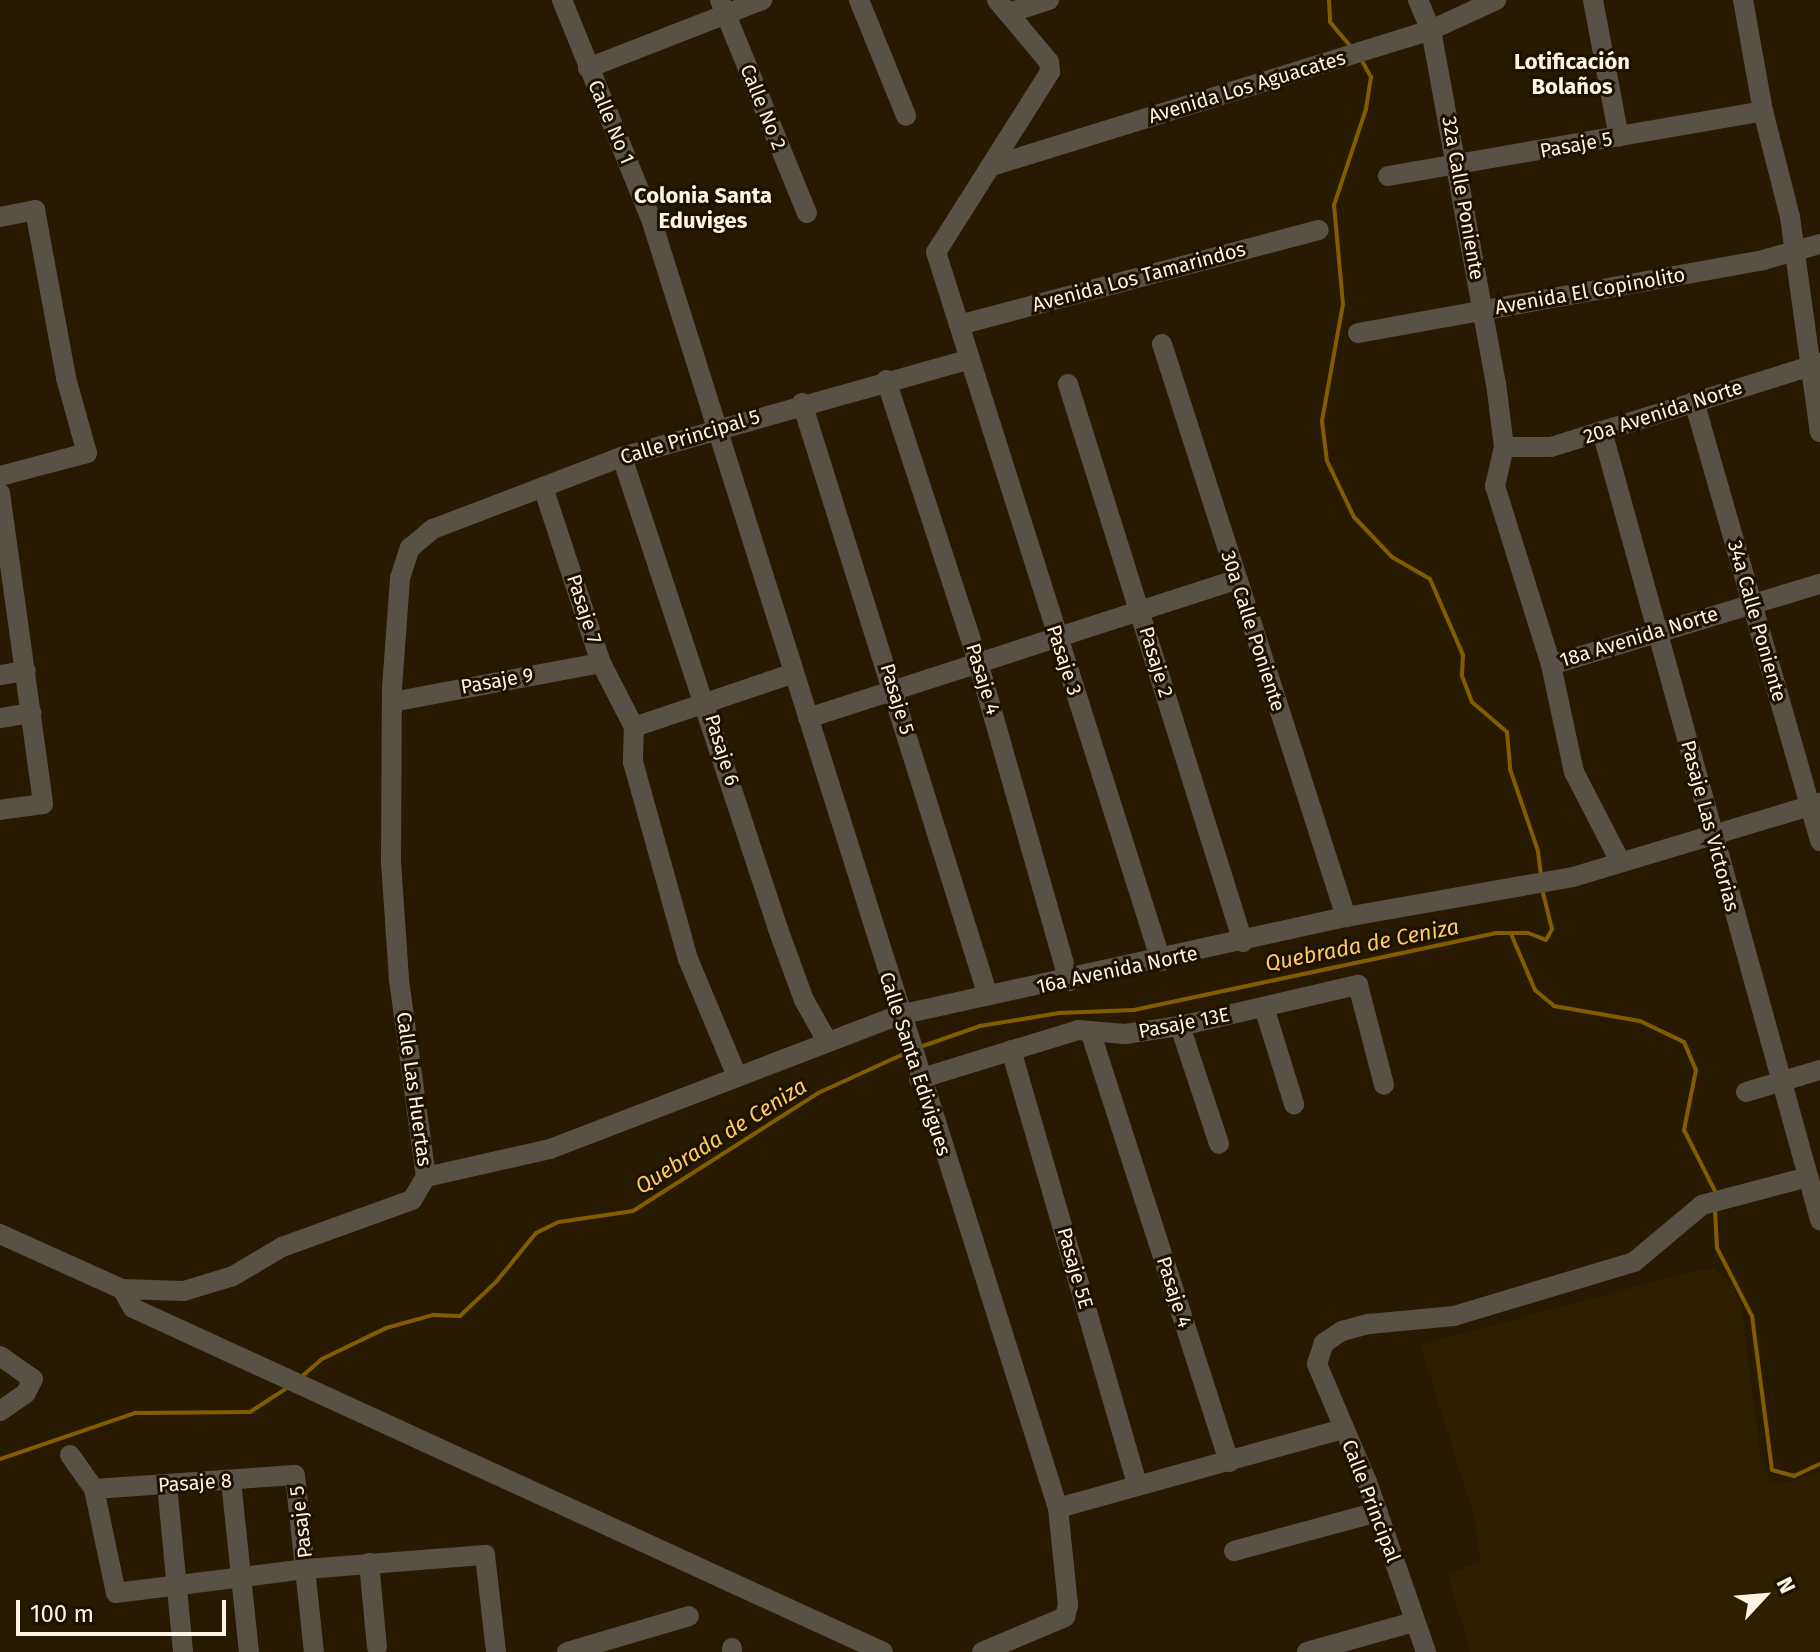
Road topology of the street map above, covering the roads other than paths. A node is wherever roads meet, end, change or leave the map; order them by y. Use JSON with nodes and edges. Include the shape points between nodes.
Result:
{"nodes":[{"id":1,"x":562,"y":0,"type":"edge"},
{"id":2,"x":762,"y":0,"type":"edge"},
{"id":3,"x":859,"y":0,"type":"edge"},
{"id":4,"x":1049,"y":0,"type":"edge"},
{"id":5,"x":1418,"y":0,"type":"edge"},
{"id":6,"x":1496,"y":0,"type":"edge"},
{"id":7,"x":1593,"y":0,"type":"edge"},
{"id":8,"x":1743,"y":0,"type":"edge"},
{"id":9,"x":722,"y":7,"type":"edge"},
{"id":10,"x":1003,"y":7,"type":"edge"},
{"id":11,"x":1431,"y":30,"type":"junction"},
{"id":12,"x":588,"y":68,"type":"junction"},
{"id":13,"x":1763,"y":111,"type":"junction"},
{"id":14,"x":906,"y":116,"type":"dead end"},
{"id":15,"x":1619,"y":137,"type":"junction"},
{"id":16,"x":995,"y":165,"type":"junction"},
{"id":17,"x":1457,"y":167,"type":"junction"},
{"id":18,"x":1388,"y":176,"type":"dead end"},
{"id":19,"x":807,"y":213,"type":"dead end"},
{"id":20,"x":0,"y":217,"type":"edge"},
{"id":21,"x":1319,"y":230,"type":"dead end"},
{"id":22,"x":1820,"y":244,"type":"edge"},
{"id":23,"x":1793,"y":249,"type":"junction"},
{"id":24,"x":1484,"y":310,"type":"junction"},
{"id":25,"x":959,"y":325,"type":"junction"},
{"id":26,"x":1358,"y":333,"type":"dead end"},
{"id":27,"x":1162,"y":344,"type":"dead end"},
{"id":28,"x":968,"y":360,"type":"junction"},
{"id":29,"x":1814,"y":365,"type":"edge"},
{"id":30,"x":886,"y":380,"type":"junction"},
{"id":31,"x":1068,"y":384,"type":"dead end"},
{"id":32,"x":1694,"y":401,"type":"junction"},
{"id":33,"x":802,"y":403,"type":"junction"},
{"id":34,"x":714,"y":428,"type":"junction"},
{"id":35,"x":1602,"y":431,"type":"junction"},
{"id":36,"x":1820,"y":432,"type":"edge"},
{"id":37,"x":1504,"y":447,"type":"junction"},
{"id":38,"x":622,"y":457,"type":"junction"},
{"id":39,"x":0,"y":476,"type":"edge"},
{"id":40,"x":543,"y":487,"type":"junction"},
{"id":41,"x":0,"y":493,"type":"edge"},
{"id":42,"x":419,"y":536,"type":"joint"},
{"id":43,"x":6,"y":580,"type":"edge"},
{"id":44,"x":1236,"y":580,"type":"junction"},
{"id":45,"x":1820,"y":584,"type":"edge"},
{"id":46,"x":1751,"y":602,"type":"junction"},
{"id":47,"x":1140,"y":611,"type":"junction"},
{"id":48,"x":1658,"y":632,"type":"junction"},
{"id":49,"x":1057,"y":638,"type":"junction"},
{"id":50,"x":978,"y":662,"type":"junction"},
{"id":51,"x":601,"y":663,"type":"junction"},
{"id":52,"x":1551,"y":665,"type":"junction"},
{"id":53,"x":26,"y":671,"type":"junction"},
{"id":54,"x":794,"y":673,"type":"junction"},
{"id":55,"x":0,"y":675,"type":"edge"},
{"id":56,"x":894,"y":688,"type":"junction"},
{"id":57,"x":392,"y":702,"type":"junction"},
{"id":58,"x":707,"y":702,"type":"junction"},
{"id":59,"x":32,"y":713,"type":"junction"},
{"id":60,"x":0,"y":718,"type":"edge"},
{"id":61,"x":808,"y":718,"type":"junction"},
{"id":62,"x":634,"y":727,"type":"junction"},
{"id":63,"x":1815,"y":805,"type":"edge"},
{"id":64,"x":0,"y":810,"type":"edge"},
{"id":65,"x":1712,"y":836,"type":"junction"},
{"id":66,"x":1820,"y":841,"type":"edge"},
{"id":67,"x":1620,"y":861,"type":"junction"},
{"id":68,"x":1346,"y":917,"type":"junction"},
{"id":69,"x":1243,"y":942,"type":"junction"},
{"id":70,"x":1161,"y":961,"type":"junction"},
{"id":71,"x":1069,"y":981,"type":"junction"},
{"id":72,"x":988,"y":996,"type":"junction"},
{"id":73,"x":1264,"y":1007,"type":"junction"},
{"id":74,"x":899,"y":1015,"type":"junction"},
{"id":75,"x":1180,"y":1026,"type":"junction"},
{"id":76,"x":1090,"y":1031,"type":"junction"},
{"id":77,"x":827,"y":1041,"type":"junction"},
{"id":78,"x":1011,"y":1050,"type":"junction"},
{"id":79,"x":1820,"y":1070,"type":"edge"},
{"id":80,"x":736,"y":1074,"type":"junction"},
{"id":81,"x":919,"y":1079,"type":"junction"},
{"id":82,"x":1781,"y":1082,"type":"junction"},
{"id":83,"x":1384,"y":1085,"type":"dead end"},
{"id":84,"x":1746,"y":1092,"type":"dead end"},
{"id":85,"x":1294,"y":1104,"type":"dead end"},
{"id":86,"x":1219,"y":1144,"type":"dead end"},
{"id":87,"x":426,"y":1177,"type":"junction"},
{"id":88,"x":1808,"y":1177,"type":"junction"},
{"id":89,"x":1820,"y":1220,"type":"edge"},
{"id":90,"x":0,"y":1234,"type":"edge"},
{"id":91,"x":122,"y":1289,"type":"junction"},
{"id":92,"x":0,"y":1356,"type":"edge"},
{"id":93,"x":0,"y":1411,"type":"edge"},
{"id":94,"x":1343,"y":1429,"type":"junction"},
{"id":95,"x":70,"y":1455,"type":"dead end"},
{"id":96,"x":1229,"y":1462,"type":"junction"},
{"id":97,"x":295,"y":1475,"type":"joint"},
{"id":98,"x":231,"y":1481,"type":"junction"},
{"id":99,"x":167,"y":1485,"type":"junction"},
{"id":100,"x":1138,"y":1486,"type":"junction"},
{"id":101,"x":94,"y":1489,"type":"junction"},
{"id":102,"x":1058,"y":1508,"type":"junction"},
{"id":103,"x":1378,"y":1512,"type":"junction"},
{"id":104,"x":1234,"y":1551,"type":"dead end"},
{"id":105,"x":369,"y":1563,"type":"junction"},
{"id":106,"x":306,"y":1569,"type":"junction"},
{"id":107,"x":241,"y":1577,"type":"junction"},
{"id":108,"x":177,"y":1585,"type":"junction"},
{"id":109,"x":689,"y":1616,"type":"dead end"},
{"id":110,"x":1414,"y":1622,"type":"junction"},
{"id":111,"x":855,"y":1646,"type":"edge"},
{"id":112,"x":377,"y":1647,"type":"dead end"},
{"id":113,"x":183,"y":1652,"type":"edge"},
{"id":114,"x":249,"y":1652,"type":"edge"},
{"id":115,"x":314,"y":1652,"type":"edge"},
{"id":116,"x":496,"y":1652,"type":"edge"},
{"id":117,"x":567,"y":1652,"type":"edge"},
{"id":118,"x":883,"y":1652,"type":"edge"},
{"id":119,"x":982,"y":1652,"type":"edge"},
{"id":120,"x":1307,"y":1652,"type":"edge"},
{"id":121,"x":1426,"y":1652,"type":"edge"}],
"edges":[{"from":1,"to":12,"type":"street","name":"Calle No 1"},
{"from":2,"to":9,"type":"street"},
{"from":3,"to":14,"type":"street"},
{"from":4,"to":10,"type":"street"},
{"from":5,"to":11,"type":"street","name":"32a Calle Poniente"},
{"from":6,"to":11,"type":"street","name":"Avenida Los Aguacates"},
{"from":7,"to":15,"type":"street"},
{"from":8,"to":13,"type":"street"},
{"from":9,"to":12,"type":"street"},
{"from":9,"to":19,"type":"street","name":"Calle No 2"},
{"from":10,"to":16,"type":"street","via":[[1049,62],[1050,72]]},
{"from":11,"to":16,"type":"street","name":"Avenida Los Aguacates"},
{"from":11,"to":17,"type":"street","name":"32a Calle Poniente"},
{"from":12,"to":34,"type":"street","name":"Calle No 1","via":[[651,219]]},
{"from":13,"to":15,"type":"street","name":"Pasaje 5"},
{"from":13,"to":23,"type":"street","via":[[1784,184]]},
{"from":15,"to":17,"type":"street","name":"Pasaje 5"},
{"from":16,"to":25,"type":"street","name":"Pasaje 3","via":[[936,252]]},
{"from":17,"to":18,"type":"street","name":"Pasaje 5"},
{"from":17,"to":24,"type":"street","name":"32a Calle Poniente"},
{"from":20,"to":39,"type":"street","via":[[35,210],[53,319],[87,453]]},
{"from":21,"to":25,"type":"street","name":"Avenida Los Tamarindos"},
{"from":22,"to":23,"type":"street","name":"Avenida El Copinolito"},
{"from":23,"to":24,"type":"street","name":"Avenida El Copinolito","via":[[1763,260]]},
{"from":23,"to":29,"type":"street"},
{"from":24,"to":26,"type":"street","name":"Avenida El Copinolito"},
{"from":24,"to":37,"type":"street","name":"32a Calle Poniente"},
{"from":25,"to":28,"type":"street","name":"Pasaje 3"},
{"from":27,"to":44,"type":"street","name":"30a Calle Poniente"},
{"from":28,"to":30,"type":"street","name":"Calle Principal 5"},
{"from":28,"to":49,"type":"street","name":"Pasaje 3"},
{"from":29,"to":32,"type":"street","name":"20a Avenida Norte"},
{"from":29,"to":36,"type":"street"},
{"from":30,"to":33,"type":"street","name":"Calle Principal 5"},
{"from":30,"to":50,"type":"street","name":"Pasaje 4"},
{"from":31,"to":47,"type":"street","name":"Pasaje 2"},
{"from":32,"to":35,"type":"street","name":"20a Avenida Norte"},
{"from":32,"to":46,"type":"street","name":"34a Calle Poniente"},
{"from":33,"to":34,"type":"street","name":"Calle Principal 5"},
{"from":33,"to":56,"type":"street","name":"Pasaje 5"},
{"from":34,"to":38,"type":"street","name":"Calle Principal 5"},
{"from":34,"to":54,"type":"street","name":"Calle Santa Edivigues"},
{"from":35,"to":37,"type":"street","name":"20a Avenida Norte","via":[[1551,447]]},
{"from":35,"to":48,"type":"street","name":"Pasaje Las Victorias"},
{"from":37,"to":52,"type":"street","via":[[1495,486]]},
{"from":38,"to":40,"type":"street","name":"Calle Principal 5"},
{"from":38,"to":58,"type":"street","name":"Pasaje 6"},
{"from":40,"to":42,"type":"street","name":"Calle Principal 5"},
{"from":40,"to":51,"type":"street","name":"Pasaje 7"},
{"from":41,"to":43,"type":"street"},
{"from":42,"to":57,"type":"street","name":"Calle Las Huertas","via":[[405,556],[400,578]]},
{"from":43,"to":53,"type":"street"},
{"from":44,"to":47,"type":"street"},
{"from":44,"to":68,"type":"street","name":"30a Calle Poniente"},
{"from":45,"to":46,"type":"street","name":"18a Avenida Norte"},
{"from":46,"to":48,"type":"street","name":"18a Avenida Norte"},
{"from":46,"to":63,"type":"street","name":"34a Calle Poniente"},
{"from":47,"to":49,"type":"street"},
{"from":47,"to":69,"type":"street","name":"Pasaje 2"},
{"from":48,"to":52,"type":"street","name":"18a Avenida Norte"},
{"from":48,"to":65,"type":"street","name":"Pasaje Las Victorias"},
{"from":49,"to":50,"type":"street"},
{"from":49,"to":70,"type":"street","name":"Pasaje 3"},
{"from":50,"to":56,"type":"street"},
{"from":50,"to":71,"type":"street","name":"Pasaje 4"},
{"from":51,"to":57,"type":"street","name":"Pasaje 9"},
{"from":51,"to":62,"type":"street","name":"Pasaje 7"},
{"from":52,"to":67,"type":"street","via":[[1574,772]]},
{"from":53,"to":55,"type":"street"},
{"from":53,"to":59,"type":"street"},
{"from":54,"to":58,"type":"street"},
{"from":54,"to":61,"type":"street","name":"Calle Santa Edivigues"},
{"from":56,"to":61,"type":"street"},
{"from":56,"to":72,"type":"street","name":"Pasaje 5"},
{"from":57,"to":87,"type":"street","name":"Calle Las Huertas","via":[[391,863],[399,979]]},
{"from":58,"to":62,"type":"street"},
{"from":58,"to":77,"type":"street","name":"Pasaje 6","via":[[783,943],[804,1000]]},
{"from":59,"to":60,"type":"street"},
{"from":59,"to":64,"type":"street","via":[[43,804]]},
{"from":61,"to":74,"type":"street","name":"Calle Santa Edivigues"},
{"from":62,"to":80,"type":"street","via":[[633,762],[688,959]]},
{"from":63,"to":65,"type":"street","name":"16a Avenida Norte"},
{"from":63,"to":66,"type":"street","name":"34a Calle Poniente"},
{"from":65,"to":67,"type":"street","name":"16a Avenida Norte"},
{"from":65,"to":82,"type":"street","name":"Pasaje Las Victorias"},
{"from":67,"to":68,"type":"street","name":"16a Avenida Norte","via":[[1561,880]]},
{"from":68,"to":69,"type":"street","name":"16a Avenida Norte"},
{"from":69,"to":70,"type":"street","name":"16a Avenida Norte"},
{"from":70,"to":71,"type":"street","name":"16a Avenida Norte"},
{"from":71,"to":72,"type":"street","name":"16a Avenida Norte"},
{"from":72,"to":74,"type":"street","name":"16a Avenida Norte"},
{"from":73,"to":75,"type":"street","name":"Pasaje 13E"},
{"from":73,"to":83,"type":"street","name":"Pasaje 13E","via":[[1358,985]]},
{"from":73,"to":85,"type":"street"},
{"from":74,"to":77,"type":"street","name":"16a Avenida Norte"},
{"from":74,"to":81,"type":"street","name":"Calle Santa Edivigues"},
{"from":75,"to":76,"type":"street","name":"Pasaje 13E","via":[[1125,1034]]},
{"from":75,"to":86,"type":"street"},
{"from":76,"to":78,"type":"street","name":"Pasaje 13E"},
{"from":76,"to":96,"type":"street","name":"Pasaje 4"},
{"from":77,"to":80,"type":"street","name":"16a Avenida Norte"},
{"from":78,"to":81,"type":"street","name":"Pasaje 13E"},
{"from":78,"to":100,"type":"street","name":"Pasaje 5E"},
{"from":79,"to":82,"type":"street"},
{"from":80,"to":87,"type":"street","name":"16a Avenida Norte","via":[[550,1149]]},
{"from":81,"to":102,"type":"street","name":"Calle Santa Edivigues"},
{"from":82,"to":84,"type":"street"},
{"from":82,"to":88,"type":"street","name":"Pasaje Las Victorias"},
{"from":87,"to":91,"type":"street","name":"Calle Las Huertas","via":[[401,1207],[282,1247],[213,1284],[184,1291]]},
{"from":88,"to":89,"type":"street","name":"Pasaje Las Victorias"},
{"from":88,"to":94,"type":"street","name":"Calle Principal","via":[[1702,1205],[1634,1262],[1454,1316],[1342,1331],[1319,1351],[1317,1364]]},
{"from":90,"to":91,"type":"street","name":"Calle Las Huertas"},
{"from":91,"to":111,"type":"street","via":[[133,1308]]},
{"from":92,"to":93,"type":"street","via":[[33,1379],[26,1393]]},
{"from":94,"to":96,"type":"street"},
{"from":94,"to":103,"type":"street","name":"Calle Principal"},
{"from":95,"to":101,"type":"street"},
{"from":96,"to":100,"type":"street"},
{"from":97,"to":98,"type":"street","name":"Pasaje 8"},
{"from":97,"to":106,"type":"street","name":"Pasaje 5"},
{"from":98,"to":99,"type":"street","name":"Pasaje 8"},
{"from":98,"to":107,"type":"street"},
{"from":99,"to":101,"type":"street","name":"Pasaje 8"},
{"from":99,"to":108,"type":"street"},
{"from":100,"to":102,"type":"street"},
{"from":101,"to":108,"type":"street","via":[[116,1593]]},
{"from":102,"to":119,"type":"street","name":"Calle Santa Edivigues","via":[[1065,1617]]},
{"from":103,"to":104,"type":"street"},
{"from":103,"to":110,"type":"street","name":"Calle Principal"},
{"from":105,"to":106,"type":"street"},
{"from":105,"to":112,"type":"street"},
{"from":105,"to":116,"type":"street","via":[[485,1555]]},
{"from":106,"to":107,"type":"street"},
{"from":106,"to":115,"type":"street"},
{"from":107,"to":108,"type":"street"},
{"from":107,"to":114,"type":"street"},
{"from":108,"to":113,"type":"street"},
{"from":109,"to":117,"type":"street"},
{"from":110,"to":120,"type":"street"},
{"from":110,"to":121,"type":"street","name":"Calle Principal"},
{"from":111,"to":118,"type":"street"}]}
